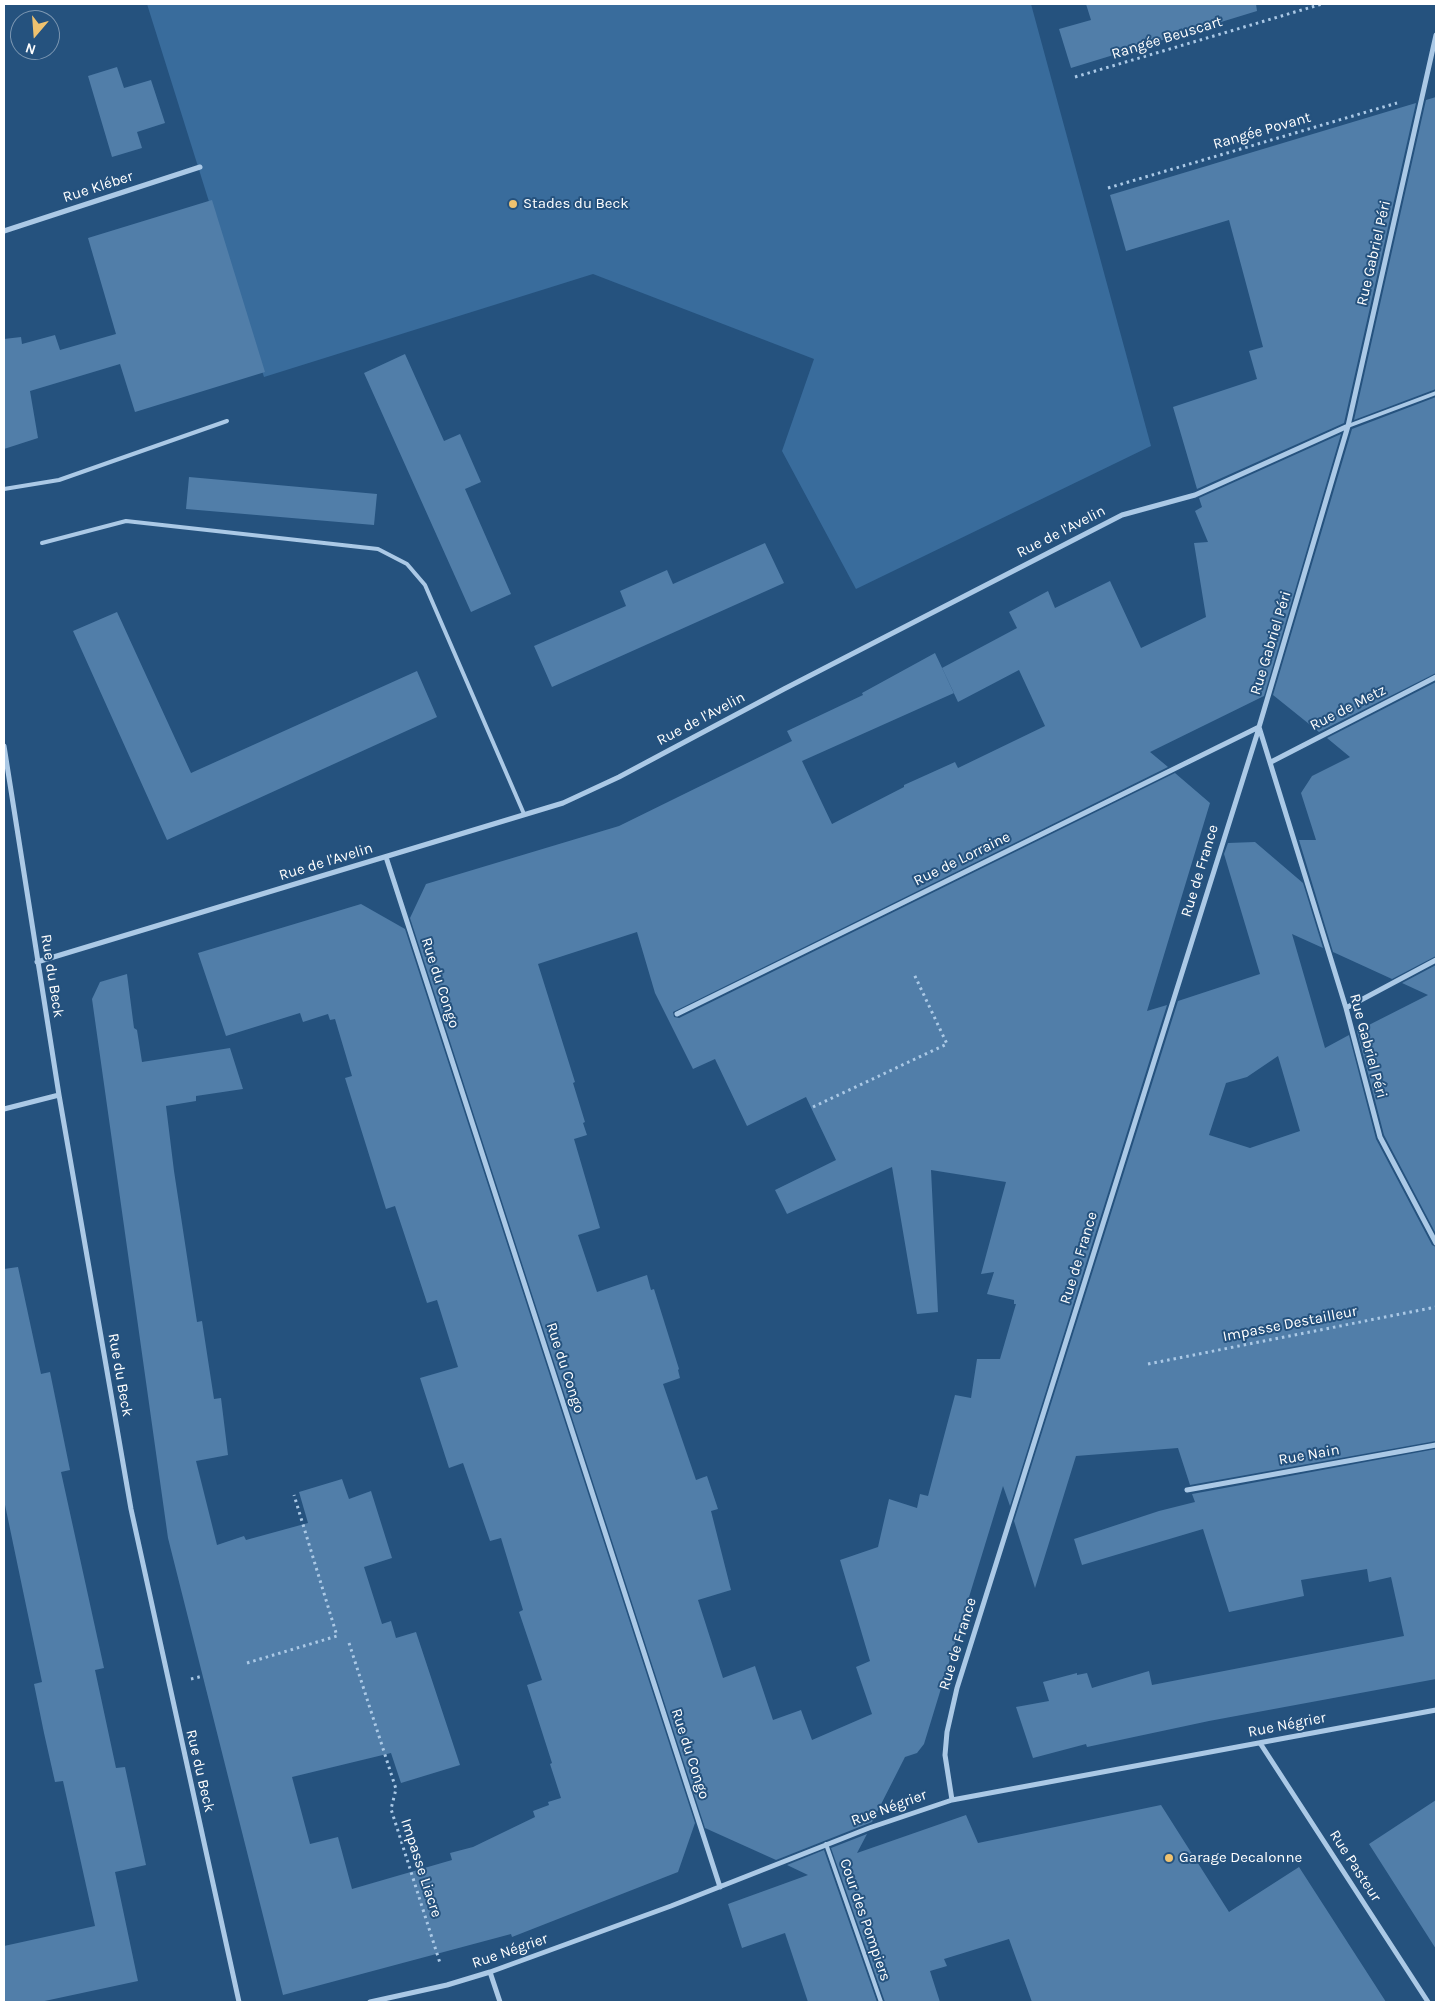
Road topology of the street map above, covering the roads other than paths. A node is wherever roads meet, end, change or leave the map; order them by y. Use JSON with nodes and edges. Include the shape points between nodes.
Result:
{"nodes":[{"id":1,"x":1436,"y":35,"type":"edge"},
{"id":2,"x":200,"y":167,"type":"dead end"},
{"id":3,"x":4,"y":231,"type":"edge"},
{"id":4,"x":1436,"y":393,"type":"edge"},
{"id":5,"x":227,"y":421,"type":"dead end"},
{"id":6,"x":1348,"y":426,"type":"junction"},
{"id":7,"x":4,"y":489,"type":"edge"},
{"id":8,"x":42,"y":543,"type":"dead end"},
{"id":9,"x":1436,"y":677,"type":"edge"},
{"id":10,"x":1259,"y":727,"type":"junction"},
{"id":11,"x":4,"y":746,"type":"edge"},
{"id":12,"x":1271,"y":762,"type":"junction"},
{"id":13,"x":524,"y":814,"type":"junction"},
{"id":14,"x":386,"y":857,"type":"junction"},
{"id":15,"x":1436,"y":960,"type":"edge"},
{"id":16,"x":36,"y":962,"type":"junction"},
{"id":17,"x":1346,"y":1008,"type":"junction"},
{"id":18,"x":677,"y":1014,"type":"dead end"},
{"id":19,"x":58,"y":1096,"type":"junction"},
{"id":20,"x":4,"y":1109,"type":"edge"},
{"id":21,"x":1436,"y":1243,"type":"edge"},
{"id":22,"x":1436,"y":1445,"type":"edge"},
{"id":23,"x":1186,"y":1490,"type":"dead end"},
{"id":24,"x":1436,"y":1710,"type":"edge"},
{"id":25,"x":1260,"y":1743,"type":"junction"},
{"id":26,"x":952,"y":1800,"type":"junction"},
{"id":27,"x":826,"y":1844,"type":"junction"},
{"id":28,"x":720,"y":1887,"type":"junction"},
{"id":29,"x":490,"y":1972,"type":"junction"},
{"id":30,"x":239,"y":2002,"type":"edge"},
{"id":31,"x":370,"y":2002,"type":"edge"},
{"id":32,"x":500,"y":2002,"type":"edge"},
{"id":33,"x":882,"y":2002,"type":"edge"},
{"id":34,"x":1428,"y":2002,"type":"edge"}],
"edges":[{"from":1,"to":6,"type":"street","name":"Rue Gabriel Péri"},
{"from":2,"to":3,"type":"street","name":"Rue Kléber"},
{"from":4,"to":6,"type":"lane"},
{"from":5,"to":7,"type":"lane","via":[[59,480]]},
{"from":6,"to":10,"type":"street","name":"Rue Gabriel Péri"},
{"from":6,"to":13,"type":"street","name":"Rue de l'Avelin","via":[[1195,495],[1122,515],[792,684],[619,777],[563,803]]},
{"from":8,"to":13,"type":"lane","via":[[126,521],[378,549],[408,564],[425,585]]},
{"from":9,"to":12,"type":"street","name":"Rue de Metz"},
{"from":10,"to":12,"type":"street","name":"Rue Gabriel Péri"},
{"from":10,"to":18,"type":"street","name":"Rue de Lorraine"},
{"from":10,"to":26,"type":"street","name":"Rue de France","via":[[957,1688],[945,1754]]},
{"from":11,"to":16,"type":"street","name":"Rue du Beck"},
{"from":12,"to":17,"type":"street","name":"Rue Gabriel Péri"},
{"from":13,"to":14,"type":"street","name":"Rue de l'Avelin"},
{"from":14,"to":16,"type":"street","name":"Rue de l'Avelin"},
{"from":14,"to":28,"type":"street","name":"Rue du Congo"},
{"from":15,"to":17,"type":"street"},
{"from":16,"to":19,"type":"street","name":"Rue du Beck"},
{"from":17,"to":21,"type":"street","name":"Rue Gabriel Péri","via":[[1380,1137]]},
{"from":19,"to":20,"type":"street"},
{"from":19,"to":30,"type":"street","name":"Rue du Beck","via":[[131,1509]]},
{"from":22,"to":23,"type":"street","name":"Rue Nain"},
{"from":24,"to":25,"type":"street","name":"Rue Négrier"},
{"from":25,"to":26,"type":"street","name":"Rue Négrier"},
{"from":25,"to":34,"type":"street","name":"Rue Pasteur"},
{"from":26,"to":27,"type":"street","name":"Rue Négrier"},
{"from":27,"to":28,"type":"street","name":"Rue Négrier"},
{"from":27,"to":33,"type":"lane","name":"Cour des Pompiers"},
{"from":28,"to":29,"type":"street","name":"Rue Négrier"},
{"from":29,"to":31,"type":"street","name":"Rue Négrier"},
{"from":29,"to":32,"type":"street"}]}
